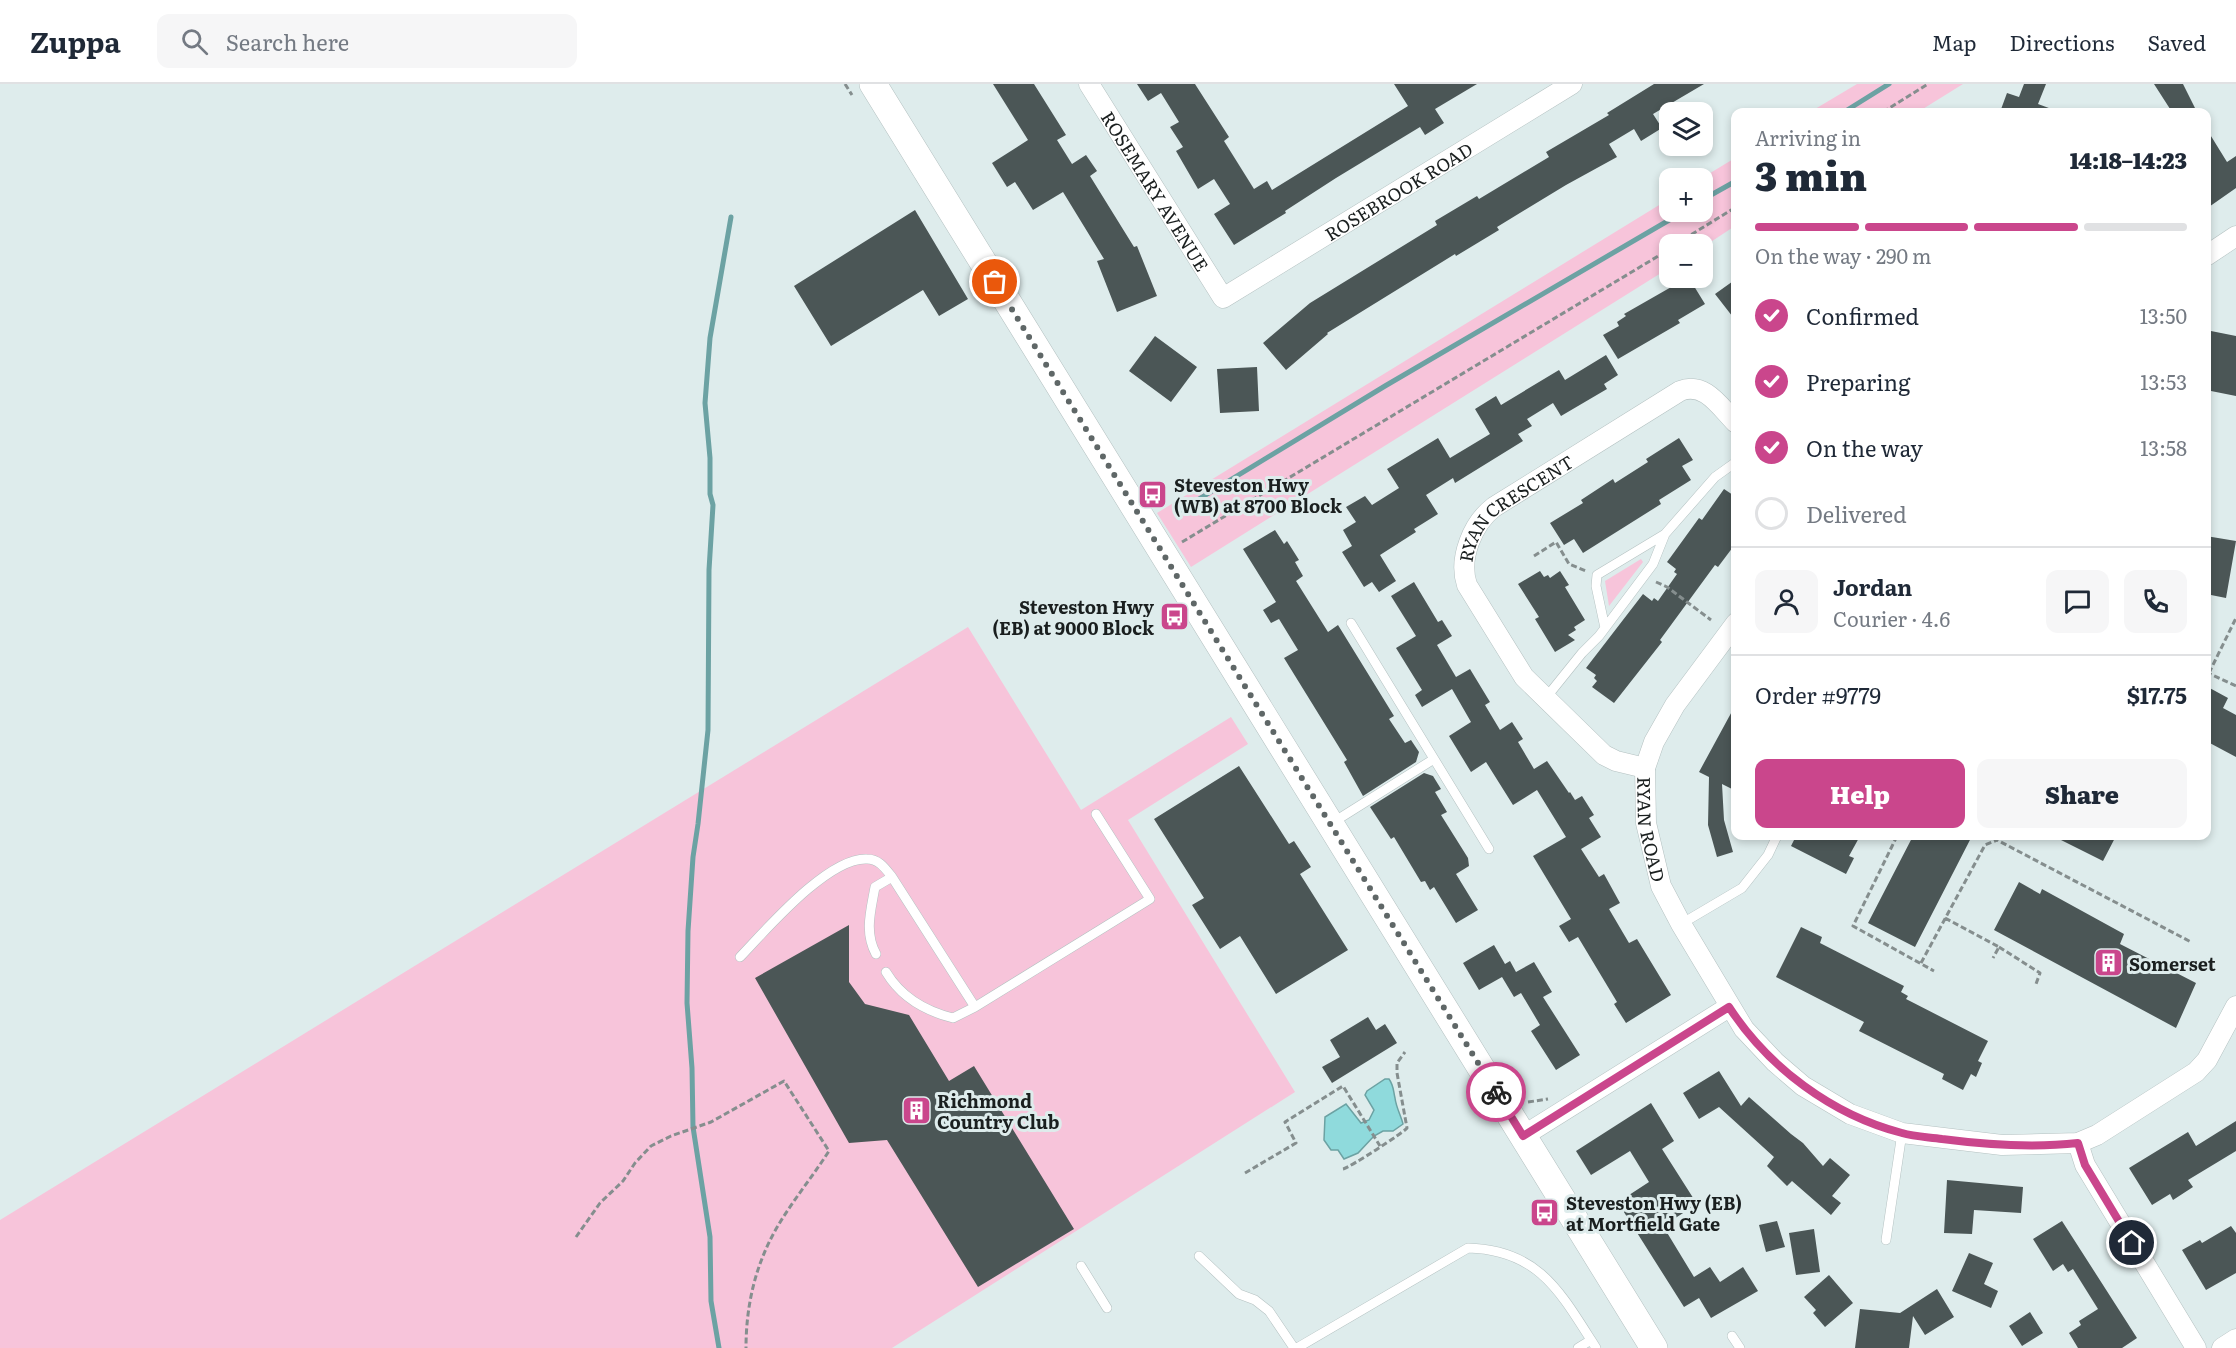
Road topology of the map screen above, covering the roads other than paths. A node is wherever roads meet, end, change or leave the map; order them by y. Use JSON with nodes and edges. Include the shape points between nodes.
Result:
{"nodes":[{"id":1,"x":873,"y":84,"type":"edge"},
{"id":2,"x":1089,"y":84,"type":"edge"},
{"id":3,"x":1572,"y":84,"type":"edge"},
{"id":4,"x":2236,"y":236,"type":"edge"},
{"id":5,"x":2211,"y":253,"type":"edge"},
{"id":6,"x":1223,"y":298,"type":"joint"},
{"id":7,"x":1731,"y":418,"type":"edge"},
{"id":8,"x":1731,"y":466,"type":"edge"},
{"id":9,"x":1665,"y":534,"type":"junction"},
{"id":10,"x":1351,"y":623,"type":"dead end"},
{"id":11,"x":1605,"y":628,"type":"junction"},
{"id":12,"x":1731,"y":630,"type":"edge"},
{"id":13,"x":1545,"y":699,"type":"junction"},
{"id":14,"x":1434,"y":759,"type":"junction"},
{"id":15,"x":1645,"y":768,"type":"junction"},
{"id":16,"x":1096,"y":814,"type":"dead end"},
{"id":17,"x":1331,"y":824,"type":"junction"},
{"id":18,"x":1775,"y":840,"type":"edge"},
{"id":19,"x":1489,"y":849,"type":"dead end"},
{"id":20,"x":892,"y":877,"type":"junction"},
{"id":21,"x":1681,"y":924,"type":"junction"},
{"id":22,"x":876,"y":954,"type":"dead end"},
{"id":23,"x":740,"y":957,"type":"dead end"},
{"id":24,"x":886,"y":972,"type":"dead end"},
{"id":25,"x":2236,"y":1006,"type":"edge"},
{"id":26,"x":975,"y":1007,"type":"junction"},
{"id":27,"x":1729,"y":1007,"type":"junction"},
{"id":28,"x":1902,"y":1133,"type":"junction"},
{"id":29,"x":1523,"y":1136,"type":"junction"},
{"id":30,"x":2078,"y":1143,"type":"junction"},
{"id":31,"x":1886,"y":1240,"type":"dead end"},
{"id":32,"x":1199,"y":1256,"type":"dead end"},
{"id":33,"x":1081,"y":1266,"type":"dead end"},
{"id":34,"x":1107,"y":1308,"type":"dead end"},
{"id":35,"x":1732,"y":1336,"type":"dead end"},
{"id":36,"x":2236,"y":1339,"type":"edge"},
{"id":37,"x":1594,"y":1344,"type":"edge"},
{"id":38,"x":1295,"y":1348,"type":"edge"},
{"id":39,"x":1578,"y":1348,"type":"edge"},
{"id":40,"x":1654,"y":1348,"type":"edge"},
{"id":41,"x":1740,"y":1348,"type":"edge"},
{"id":42,"x":2196,"y":1348,"type":"edge"},
{"id":43,"x":2222,"y":1348,"type":"edge"}],
"edges":[{"from":1,"to":17,"type":"main road"},
{"from":2,"to":6,"type":"street","name":"ROSEMARY AVENUE"},
{"from":3,"to":6,"type":"street","name":"ROSEBROOK ROAD"},
{"from":4,"to":5,"type":"street"},
{"from":7,"to":13,"type":"street","name":"RYAN CRESCENT","via":[[1697,380],[1494,507],[1473,530],[1464,568],[1467,585],[1524,677]]},
{"from":8,"to":9,"type":"lane","via":[[1715,477]]},
{"from":9,"to":11,"type":"lane","via":[[1653,564]]},
{"from":9,"to":11,"type":"lane","via":[[1598,575],[1596,586]]},
{"from":10,"to":14,"type":"lane"},
{"from":11,"to":13,"type":"lane"},
{"from":12,"to":15,"type":"street","name":"RYAN ROAD","via":[[1675,705],[1654,742]]},
{"from":13,"to":15,"type":"street","name":"RYAN CRESCENT","via":[[1604,755]]},
{"from":14,"to":17,"type":"lane"},
{"from":14,"to":19,"type":"lane"},
{"from":15,"to":21,"type":"street","name":"RYAN ROAD","via":[[1651,851],[1661,886]]},
{"from":16,"to":26,"type":"lane","via":[[1150,899]]},
{"from":17,"to":29,"type":"main road"},
{"from":18,"to":21,"type":"lane","via":[[1742,888]]},
{"from":20,"to":22,"type":"lane","via":[[875,887],[868,927]]},
{"from":20,"to":23,"type":"lane","via":[[882,864],[866,859],[826,875]]},
{"from":20,"to":26,"type":"lane"},
{"from":21,"to":27,"type":"street","name":"RYAN ROAD"},
{"from":24,"to":26,"type":"lane","via":[[905,995],[924,1009],[953,1018]]},
{"from":25,"to":30,"type":"street","via":[[2207,1060],[2196,1072]]},
{"from":27,"to":28,"type":"street","name":"RYAN ROAD","via":[[1743,1029],[1803,1086],[1850,1114]]},
{"from":27,"to":29,"type":"street"},
{"from":28,"to":30,"type":"street","name":"RYAN ROAD","via":[[2002,1145]]},
{"from":28,"to":31,"type":"lane"},
{"from":29,"to":40,"type":"main road"},
{"from":30,"to":42,"type":"street","via":[[2085,1165]]},
{"from":32,"to":38,"type":"lane","via":[[1239,1294],[1269,1311]]},
{"from":33,"to":34,"type":"lane"},
{"from":35,"to":41,"type":"lane"},
{"from":36,"to":43,"type":"street"},
{"from":37,"to":38,"type":"lane","via":[[1565,1299],[1531,1265],[1503,1253],[1468,1248]]},
{"from":37,"to":39,"type":"lane"}]}
